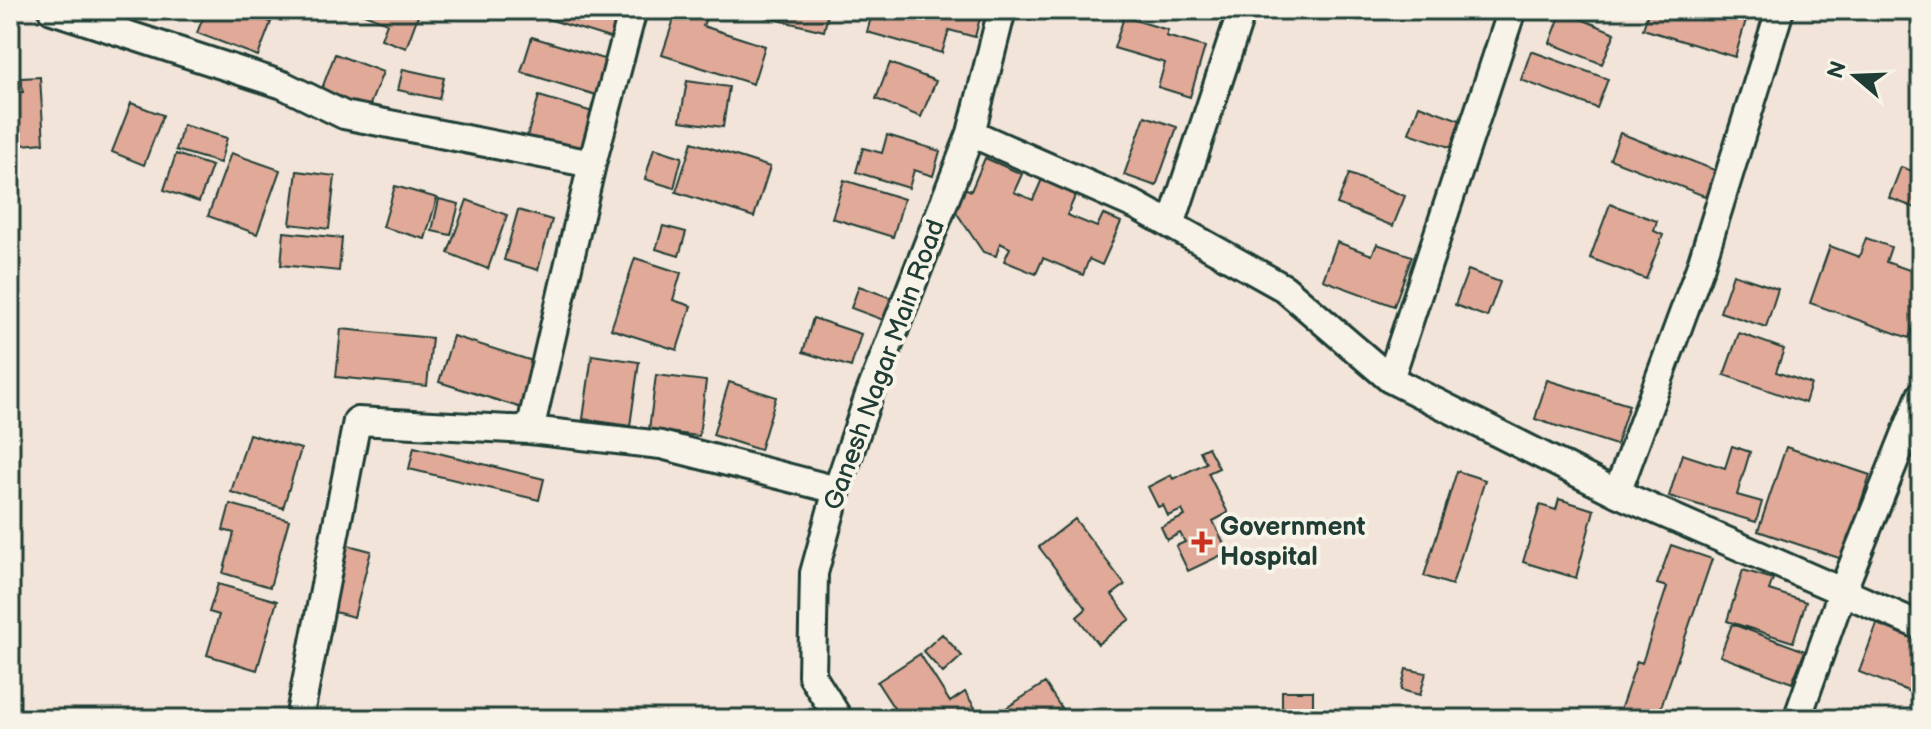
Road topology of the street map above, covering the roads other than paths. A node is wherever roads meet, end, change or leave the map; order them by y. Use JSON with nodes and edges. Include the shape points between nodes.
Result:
{"nodes":[{"id":1,"x":52,"y":10,"type":"edge"},
{"id":2,"x":633,"y":10,"type":"edge"},
{"id":3,"x":1002,"y":10,"type":"edge"},
{"id":4,"x":1242,"y":10,"type":"edge"},
{"id":5,"x":1512,"y":10,"type":"edge"},
{"id":6,"x":1780,"y":10,"type":"edge"},
{"id":7,"x":971,"y":133,"type":"junction"},
{"id":8,"x":592,"y":164,"type":"junction"},
{"id":9,"x":1171,"y":225,"type":"junction"},
{"id":10,"x":1390,"y":379,"type":"junction"},
{"id":11,"x":1921,"y":395,"type":"edge"},
{"id":12,"x":530,"y":430,"type":"junction"},
{"id":13,"x":837,"y":490,"type":"junction"},
{"id":14,"x":1617,"y":493,"type":"junction"},
{"id":15,"x":1842,"y":592,"type":"junction"},
{"id":16,"x":1921,"y":626,"type":"edge"},
{"id":17,"x":299,"y":719,"type":"edge"},
{"id":18,"x":839,"y":719,"type":"edge"},
{"id":19,"x":1797,"y":719,"type":"edge"}],
"edges":[{"from":1,"to":8,"type":"street","via":[[283,85],[344,115]]},
{"from":2,"to":8,"type":"street"},
{"from":3,"to":7,"type":"street","name":"Ganesh Nagar Main Road"},
{"from":4,"to":9,"type":"street"},
{"from":5,"to":10,"type":"street"},
{"from":6,"to":14,"type":"street","via":[[1701,265]]},
{"from":7,"to":9,"type":"street"},
{"from":7,"to":13,"type":"street","name":"Ganesh Nagar Main Road"},
{"from":8,"to":12,"type":"street"},
{"from":9,"to":10,"type":"street","via":[[1284,288]]},
{"from":10,"to":14,"type":"street"},
{"from":11,"to":15,"type":"street"},
{"from":12,"to":13,"type":"street","via":[[661,445]]},
{"from":12,"to":17,"type":"street","via":[[357,421]]},
{"from":13,"to":18,"type":"street","name":"Ganesh Nagar Main Road","via":[[814,573],[812,676]]},
{"from":14,"to":15,"type":"street"},
{"from":15,"to":16,"type":"street"},
{"from":15,"to":19,"type":"street"}]}
